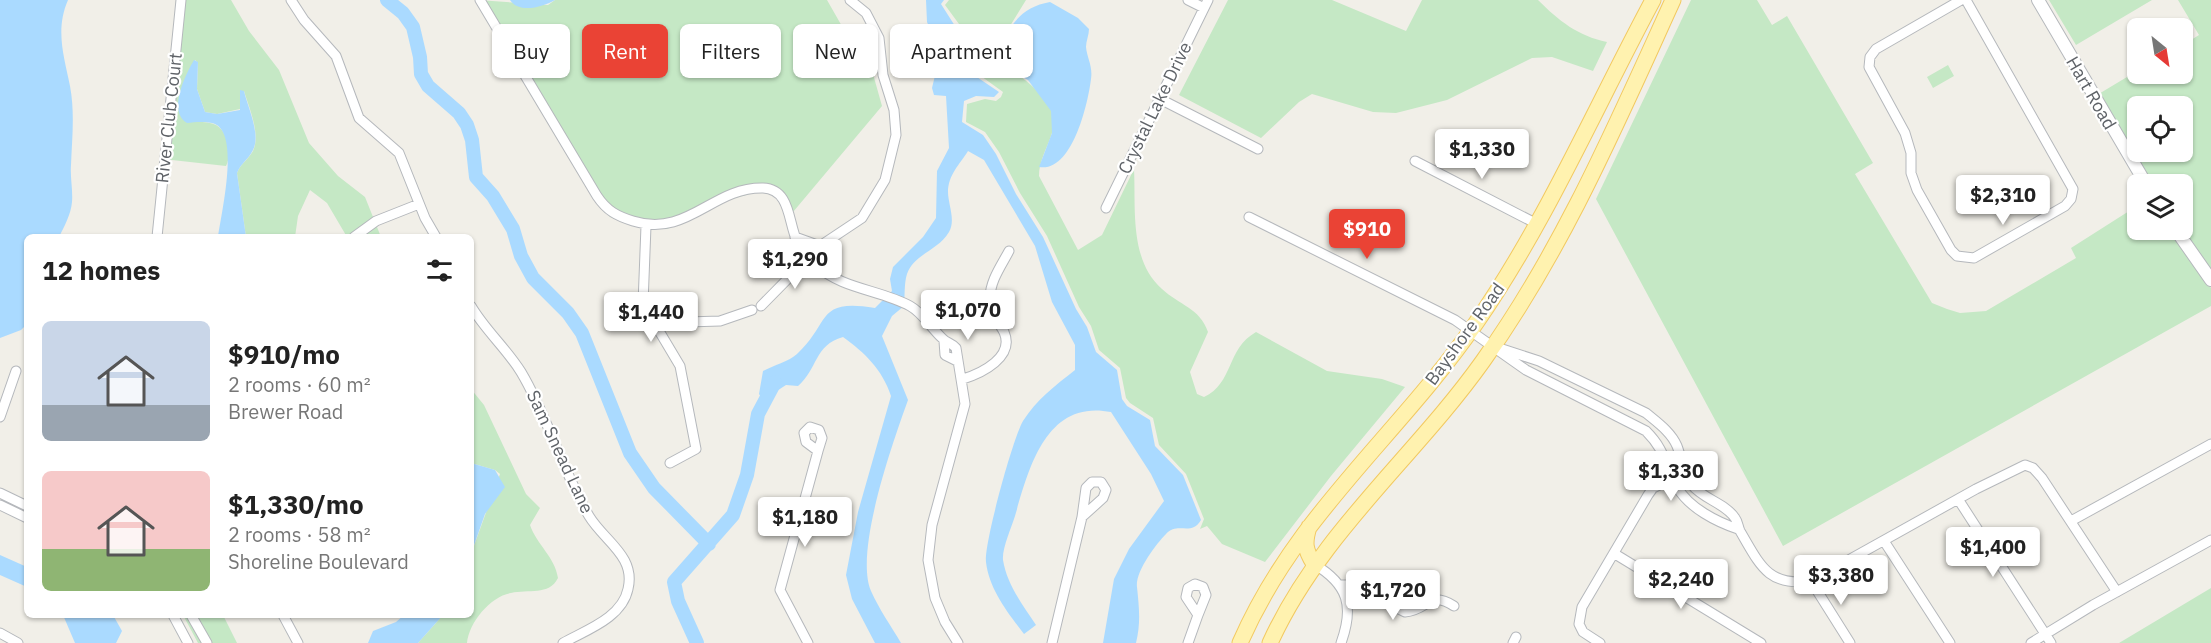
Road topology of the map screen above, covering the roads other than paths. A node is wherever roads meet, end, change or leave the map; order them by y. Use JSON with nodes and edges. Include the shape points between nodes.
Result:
{"nodes":[{"id":1,"x":181,"y":0,"type":"edge"},
{"id":2,"x":291,"y":0,"type":"edge"},
{"id":3,"x":480,"y":0,"type":"edge"},
{"id":4,"x":850,"y":0,"type":"edge"},
{"id":5,"x":1188,"y":0,"type":"edge"},
{"id":6,"x":1653,"y":0,"type":"edge"},
{"id":7,"x":1673,"y":0,"type":"edge"},
{"id":8,"x":1961,"y":0,"type":"edge"},
{"id":9,"x":1966,"y":0,"type":"edge"},
{"id":10,"x":2038,"y":0,"type":"edge"},
{"id":11,"x":1206,"y":4,"type":"edge"},
{"id":12,"x":1631,"y":41,"type":"junction"},
{"id":13,"x":1650,"y":50,"type":"junction"},
{"id":14,"x":1160,"y":99,"type":"junction"},
{"id":15,"x":1258,"y":148,"type":"dead end"},
{"id":16,"x":1415,"y":161,"type":"dead end"},
{"id":17,"x":2140,"y":174,"type":"edge"},
{"id":18,"x":419,"y":204,"type":"junction"},
{"id":19,"x":1106,"y":208,"type":"dead end"},
{"id":20,"x":1250,"y":217,"type":"dead end"},
{"id":21,"x":1537,"y":224,"type":"junction"},
{"id":22,"x":646,"y":226,"type":"junction"},
{"id":23,"x":157,"y":234,"type":"edge"},
{"id":24,"x":358,"y":234,"type":"edge"},
{"id":25,"x":434,"y":234,"type":"edge"},
{"id":26,"x":795,"y":237,"type":"junction"},
{"id":27,"x":2183,"y":240,"type":"edge"},
{"id":28,"x":820,"y":246,"type":"junction"},
{"id":29,"x":1009,"y":251,"type":"dead end"},
{"id":30,"x":810,"y":255,"type":"junction"},
{"id":31,"x":2211,"y":280,"type":"edge"},
{"id":32,"x":474,"y":310,"type":"edge"},
{"id":33,"x":655,"y":323,"type":"junction"},
{"id":34,"x":1471,"y":330,"type":"junction"},
{"id":35,"x":1493,"y":346,"type":"junction"},
{"id":36,"x":16,"y":370,"type":"dead end"},
{"id":37,"x":963,"y":379,"type":"junction"},
{"id":38,"x":0,"y":417,"type":"edge"},
{"id":39,"x":2211,"y":444,"type":"edge"},
{"id":40,"x":818,"y":452,"type":"dead end"},
{"id":41,"x":670,"y":464,"type":"dead end"},
{"id":42,"x":1685,"y":473,"type":"junction"},
{"id":43,"x":1673,"y":478,"type":"junction"},
{"id":44,"x":0,"y":493,"type":"edge"},
{"id":45,"x":1958,"y":499,"type":"junction"},
{"id":46,"x":0,"y":505,"type":"edge"},
{"id":47,"x":24,"y":505,"type":"edge"},
{"id":48,"x":24,"y":517,"type":"edge"},
{"id":49,"x":1082,"y":517,"type":"dead end"},
{"id":50,"x":2071,"y":521,"type":"junction"},
{"id":51,"x":1309,"y":524,"type":"junction"},
{"id":52,"x":1738,"y":529,"type":"junction"},
{"id":53,"x":2211,"y":540,"type":"edge"},
{"id":54,"x":1884,"y":541,"type":"junction"},
{"id":55,"x":1615,"y":554,"type":"junction"},
{"id":56,"x":1314,"y":564,"type":"junction"},
{"id":57,"x":1811,"y":581,"type":"junction"},
{"id":58,"x":1339,"y":585,"type":"junction"},
{"id":59,"x":2117,"y":592,"type":"junction"},
{"id":60,"x":1454,"y":606,"type":"dead end"},
{"id":61,"x":1198,"y":615,"type":"dead end"},
{"id":62,"x":174,"y":618,"type":"edge"},
{"id":63,"x":194,"y":618,"type":"edge"},
{"id":64,"x":285,"y":618,"type":"edge"},
{"id":65,"x":0,"y":633,"type":"edge"},
{"id":66,"x":2045,"y":634,"type":"junction"},
{"id":67,"x":18,"y":643,"type":"edge"},
{"id":68,"x":188,"y":643,"type":"edge"},
{"id":69,"x":207,"y":643,"type":"edge"},
{"id":70,"x":298,"y":643,"type":"edge"},
{"id":71,"x":563,"y":643,"type":"edge"},
{"id":72,"x":808,"y":643,"type":"edge"},
{"id":73,"x":958,"y":643,"type":"edge"},
{"id":74,"x":1052,"y":643,"type":"edge"},
{"id":75,"x":1188,"y":643,"type":"edge"},
{"id":76,"x":1240,"y":643,"type":"edge"},
{"id":77,"x":1270,"y":643,"type":"edge"},
{"id":78,"x":1341,"y":643,"type":"edge"},
{"id":79,"x":1600,"y":643,"type":"edge"},
{"id":80,"x":1761,"y":643,"type":"edge"},
{"id":81,"x":1850,"y":643,"type":"edge"},
{"id":82,"x":1950,"y":643,"type":"edge"},
{"id":83,"x":2031,"y":643,"type":"edge"},
{"id":84,"x":2051,"y":643,"type":"edge"}],
"edges":[{"from":1,"to":23,"type":"street","name":"River Club Court"},
{"from":2,"to":18,"type":"street","via":[[336,56],[359,118],[399,153]]},
{"from":3,"to":22,"type":"street","via":[[603,204],[617,216]]},
{"from":4,"to":28,"type":"street","via":[[866,13],[879,38],[896,135],[885,180],[873,203],[854,225]]},
{"from":5,"to":11,"type":"street","name":"Crystal Lake Drive"},
{"from":6,"to":12,"type":"main road","name":"Bayshore Road"},
{"from":7,"to":13,"type":"main road","name":"Bayshore Road"},
{"from":8,"to":9,"type":"street","via":[[1876,49],[1869,67],[1905,133],[1917,190],[1951,250],[1974,258],[2065,206],[2073,189]]},
{"from":10,"to":17,"type":"street","name":"Hart Road"},
{"from":11,"to":14,"type":"street","name":"Crystal Lake Drive"},
{"from":12,"to":13,"type":"main road"},
{"from":12,"to":21,"type":"main road","name":"Bayshore Road"},
{"from":13,"to":35,"type":"main road","name":"Bayshore Road","via":[[1572,217]]},
{"from":14,"to":15,"type":"street"},
{"from":14,"to":19,"type":"street","name":"Crystal Lake Drive"},
{"from":16,"to":21,"type":"street"},
{"from":18,"to":24,"type":"street","via":[[376,221]]},
{"from":18,"to":25,"type":"street"},
{"from":20,"to":34,"type":"street"},
{"from":21,"to":34,"type":"main road","name":"Bayshore Road"},
{"from":22,"to":26,"type":"street","via":[[671,225],[718,200],[761,188],[770,189],[785,201]]},
{"from":22,"to":33,"type":"street","via":[[643,304]]},
{"from":26,"to":28,"type":"street"},
{"from":26,"to":30,"type":"street"},
{"from":27,"to":31,"type":"street"},
{"from":28,"to":30,"type":"street"},
{"from":29,"to":37,"type":"street","via":[[994,280],[990,298],[993,315],[1006,340],[1005,349],[987,368]]},
{"from":30,"to":33,"type":"street","via":[[756,308],[720,321]]},
{"from":30,"to":37,"type":"street","via":[[815,264],[830,274],[917,310],[944,341],[945,355],[957,361]]},
{"from":32,"to":71,"type":"street","name":"Sam Snead Lane","via":[[521,372],[590,517],[621,552],[629,570],[628,588],[616,611]]},
{"from":33,"to":41,"type":"street","via":[[680,366],[696,449]]},
{"from":34,"to":35,"type":"street"},
{"from":34,"to":51,"type":"main road","name":"Bayshore Road","via":[[1410,408]]},
{"from":35,"to":42,"type":"street","via":[[1539,361],[1646,413],[1674,441]]},
{"from":35,"to":43,"type":"street","via":[[1526,370],[1646,431],[1660,445]]},
{"from":35,"to":56,"type":"main road","name":"Bayshore Road"},
{"from":36,"to":38,"type":"street"},
{"from":37,"to":73,"type":"street","via":[[963,414],[932,525],[928,560],[935,598]]},
{"from":39,"to":50,"type":"street"},
{"from":40,"to":72,"type":"street","via":[[780,590]]},
{"from":42,"to":43,"type":"street"},
{"from":42,"to":52,"type":"street","via":[[1699,492],[1736,519]]},
{"from":43,"to":52,"type":"street","via":[[1683,496],[1699,509]]},
{"from":43,"to":55,"type":"street","via":[[1653,488]]},
{"from":44,"to":47,"type":"street"},
{"from":45,"to":50,"type":"street","via":[[2025,465],[2042,478]]},
{"from":45,"to":54,"type":"street"},
{"from":45,"to":66,"type":"street"},
{"from":46,"to":48,"type":"street"},
{"from":49,"to":74,"type":"street"},
{"from":50,"to":59,"type":"street"},
{"from":51,"to":56,"type":"main road","via":[[1304,543]]},
{"from":51,"to":76,"type":"main road","name":"Bayshore Road","via":[[1274,576]]},
{"from":52,"to":57,"type":"street","via":[[1771,576],[1787,582]]},
{"from":53,"to":59,"type":"street"},
{"from":54,"to":57,"type":"street"},
{"from":54,"to":82,"type":"street"},
{"from":55,"to":79,"type":"street","via":[[1579,615],[1583,632]]},
{"from":55,"to":80,"type":"street"},
{"from":56,"to":58,"type":"street"},
{"from":56,"to":77,"type":"main road","name":"Bayshore Road"},
{"from":57,"to":81,"type":"street"},
{"from":58,"to":60,"type":"street","via":[[1352,585],[1405,612],[1433,599]]},
{"from":58,"to":78,"type":"street","via":[[1350,613]]},
{"from":59,"to":66,"type":"street"},
{"from":61,"to":75,"type":"street"},
{"from":62,"to":68,"type":"street"},
{"from":63,"to":69,"type":"street"},
{"from":64,"to":70,"type":"street"},
{"from":65,"to":67,"type":"street"},
{"from":66,"to":83,"type":"street"},
{"from":66,"to":84,"type":"street"}]}
